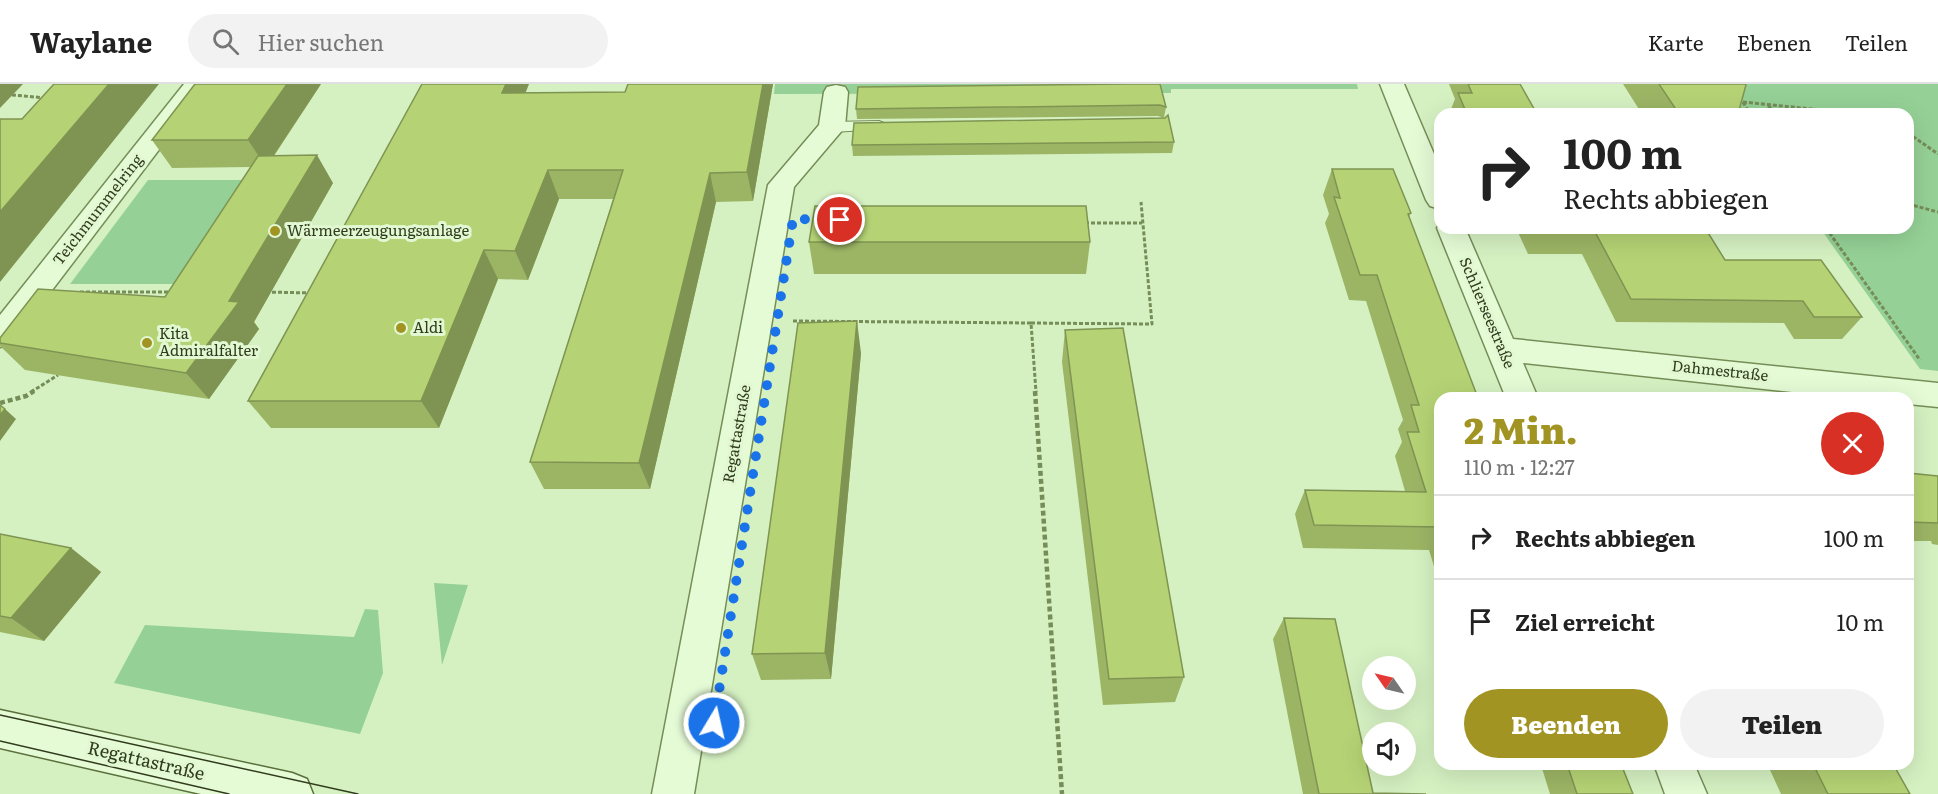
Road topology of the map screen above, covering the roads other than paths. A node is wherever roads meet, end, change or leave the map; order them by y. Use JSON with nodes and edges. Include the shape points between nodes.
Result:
{"nodes":[{"id":1,"x":196,"y":84,"type":"edge"},
{"id":2,"x":1392,"y":84,"type":"edge"},
{"id":3,"x":836,"y":92,"type":"dead end"},
{"id":4,"x":891,"y":126,"type":"edge"},
{"id":5,"x":832,"y":127,"type":"junction"},
{"id":6,"x":1434,"y":186,"type":"edge"},
{"id":7,"x":1454,"y":234,"type":"edge"},
{"id":8,"x":0,"y":336,"type":"edge"},
{"id":9,"x":1502,"y":349,"type":"junction"},
{"id":10,"x":1520,"y":392,"type":"edge"},
{"id":11,"x":1938,"y":394,"type":"edge"},
{"id":12,"x":0,"y":729,"type":"edge"},
{"id":13,"x":1676,"y":770,"type":"edge"},
{"id":14,"x":292,"y":794,"type":"edge"},
{"id":15,"x":673,"y":794,"type":"edge"},
{"id":16,"x":1686,"y":794,"type":"edge"}],
"edges":[{"from":1,"to":8,"type":"street","name":"Teichmummelring"},
{"from":2,"to":6,"type":"street"},
{"from":3,"to":5,"type":"street"},
{"from":4,"to":5,"type":"lane"},
{"from":5,"to":15,"type":"street","name":"Regattastraße","via":[[781,185]]},
{"from":7,"to":9,"type":"street","name":"Schlierseestraße"},
{"from":9,"to":10,"type":"street","name":"Schlierseestraße"},
{"from":9,"to":11,"type":"street","name":"Dahmestraße"},
{"from":12,"to":14,"type":"street","name":"Regattastraße"},
{"from":13,"to":16,"type":"street"}]}
